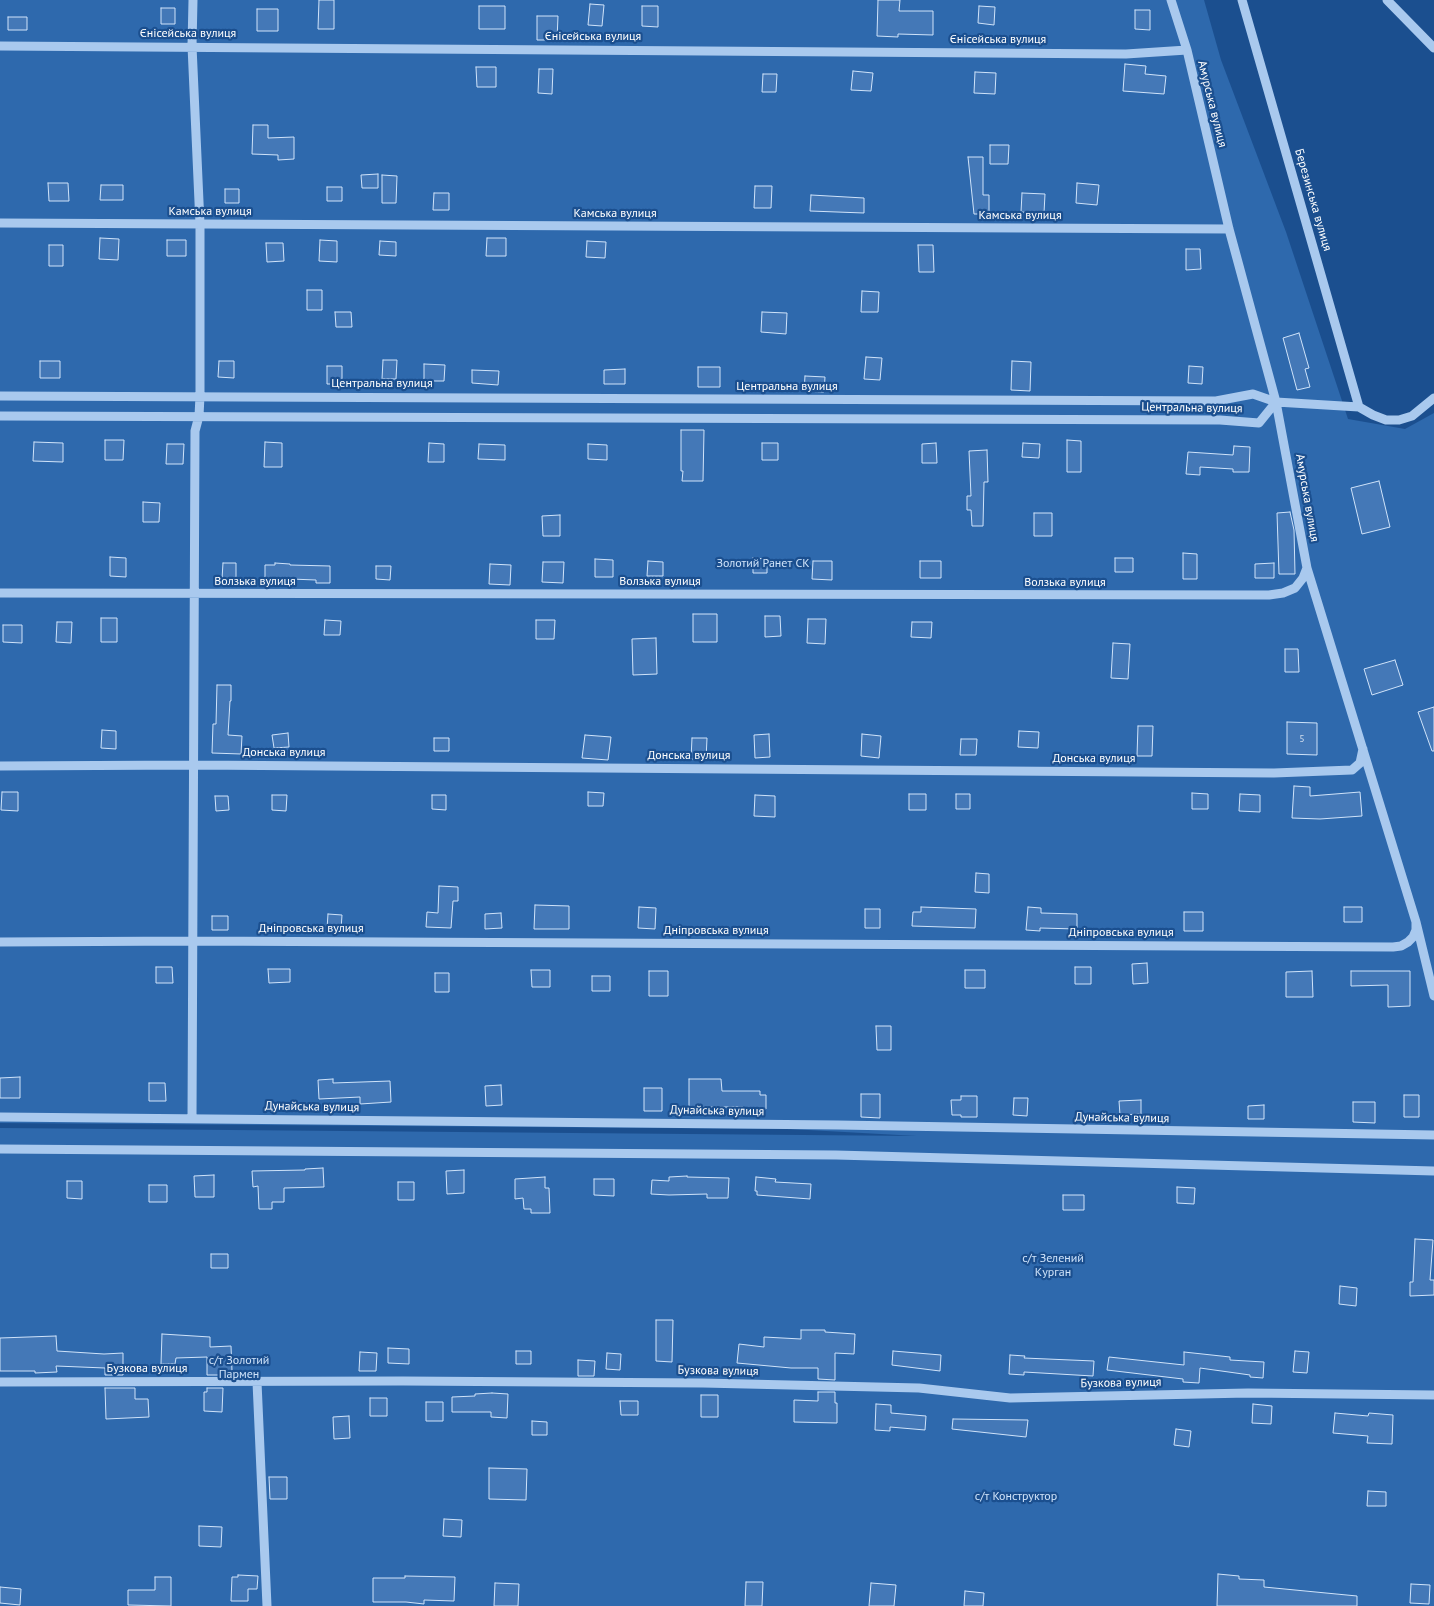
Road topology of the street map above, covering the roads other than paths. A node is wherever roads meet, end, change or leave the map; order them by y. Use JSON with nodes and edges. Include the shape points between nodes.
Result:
{"nodes":[{"id":1,"x":193,"y":0,"type":"edge"},
{"id":2,"x":1171,"y":0,"type":"edge"},
{"id":3,"x":1242,"y":0,"type":"edge"},
{"id":4,"x":1387,"y":0,"type":"edge"},
{"id":5,"x":0,"y":46,"type":"edge"},
{"id":6,"x":192,"y":46,"type":"junction"},
{"id":7,"x":1434,"y":48,"type":"edge"},
{"id":8,"x":1186,"y":50,"type":"junction"},
{"id":9,"x":0,"y":223,"type":"edge"},
{"id":10,"x":200,"y":224,"type":"junction"},
{"id":11,"x":1230,"y":229,"type":"junction"},
{"id":12,"x":0,"y":396,"type":"edge"},
{"id":13,"x":200,"y":396,"type":"junction"},
{"id":14,"x":1434,"y":398,"type":"edge"},
{"id":15,"x":1276,"y":402,"type":"junction"},
{"id":16,"x":1359,"y":407,"type":"junction"},
{"id":17,"x":0,"y":416,"type":"edge"},
{"id":18,"x":199,"y":416,"type":"junction"},
{"id":19,"x":1307,"y":568,"type":"junction"},
{"id":20,"x":0,"y":593,"type":"edge"},
{"id":21,"x":195,"y":594,"type":"junction"},
{"id":22,"x":1363,"y":749,"type":"junction"},
{"id":23,"x":194,"y":765,"type":"junction"},
{"id":24,"x":0,"y":766,"type":"edge"},
{"id":25,"x":1416,"y":922,"type":"junction"},
{"id":26,"x":193,"y":941,"type":"junction"},
{"id":27,"x":0,"y":942,"type":"edge"},
{"id":28,"x":1434,"y":996,"type":"edge"},
{"id":29,"x":0,"y":1117,"type":"edge"},
{"id":30,"x":192,"y":1118,"type":"junction"},
{"id":31,"x":1434,"y":1135,"type":"edge"},
{"id":32,"x":0,"y":1149,"type":"edge"},
{"id":33,"x":1434,"y":1171,"type":"edge"},
{"id":34,"x":0,"y":1382,"type":"edge"},
{"id":35,"x":257,"y":1382,"type":"junction"},
{"id":36,"x":1434,"y":1395,"type":"edge"},
{"id":37,"x":267,"y":1606,"type":"edge"}],
"edges":[{"from":1,"to":6,"type":"street"},
{"from":2,"to":8,"type":"street","name":"Амурська вулиця"},
{"from":3,"to":16,"type":"street","name":"Березинська вулиця"},
{"from":4,"to":7,"type":"street"},
{"from":5,"to":6,"type":"street","name":"Єнісейська вулиця"},
{"from":6,"to":8,"type":"street","name":"Єнісейська вулиця","via":[[1126,54]]},
{"from":6,"to":10,"type":"street"},
{"from":8,"to":11,"type":"street","name":"Амурська вулиця"},
{"from":9,"to":10,"type":"street","name":"Камська вулиця"},
{"from":10,"to":11,"type":"street","name":"Камська вулиця"},
{"from":10,"to":13,"type":"street"},
{"from":11,"to":15,"type":"street","name":"Амурська вулиця"},
{"from":12,"to":13,"type":"street","name":"Центральна вулиця"},
{"from":13,"to":15,"type":"street","name":"Центральна вулиця","via":[[1216,402],[1253,394]]},
{"from":13,"to":18,"type":"street"},
{"from":14,"to":16,"type":"street","via":[[1412,416],[1399,420],[1386,420]]},
{"from":15,"to":16,"type":"street"},
{"from":15,"to":18,"type":"street","name":"Центральна вулиця","via":[[1259,423],[1220,420]]},
{"from":15,"to":19,"type":"street","name":"Амурська вулиця"},
{"from":17,"to":18,"type":"street","name":"Центральна вулиця"},
{"from":18,"to":21,"type":"street","via":[[195,431]]},
{"from":19,"to":21,"type":"street","name":"Волзька вулиця","via":[[1295,588],[1269,595]]},
{"from":19,"to":22,"type":"street","name":"Амурська вулиця"},
{"from":20,"to":21,"type":"street","name":"Волзька вулиця"},
{"from":21,"to":23,"type":"street"},
{"from":22,"to":23,"type":"street","name":"Донська вулиця","via":[[1360,763],[1352,770],[1274,773]]},
{"from":22,"to":25,"type":"street","name":"Амурська вулиця"},
{"from":23,"to":24,"type":"street","name":"Донська вулиця"},
{"from":23,"to":26,"type":"street"},
{"from":25,"to":26,"type":"street","name":"Дніпровська вулиця","via":[[1413,937],[1394,947]]},
{"from":25,"to":28,"type":"street","name":"Амурська вулиця"},
{"from":26,"to":27,"type":"street","name":"Дніпровська вулиця"},
{"from":26,"to":30,"type":"street"},
{"from":29,"to":30,"type":"street","name":"Дунайська вулиця"},
{"from":30,"to":31,"type":"street","name":"Дунайська вулиця"},
{"from":32,"to":33,"type":"street","via":[[836,1154]]},
{"from":34,"to":35,"type":"street","name":"Бузкова вулиця"},
{"from":35,"to":36,"type":"street","name":"Бузкова вулиця","via":[[919,1388],[1010,1398],[1248,1393]]},
{"from":35,"to":37,"type":"street"}]}
